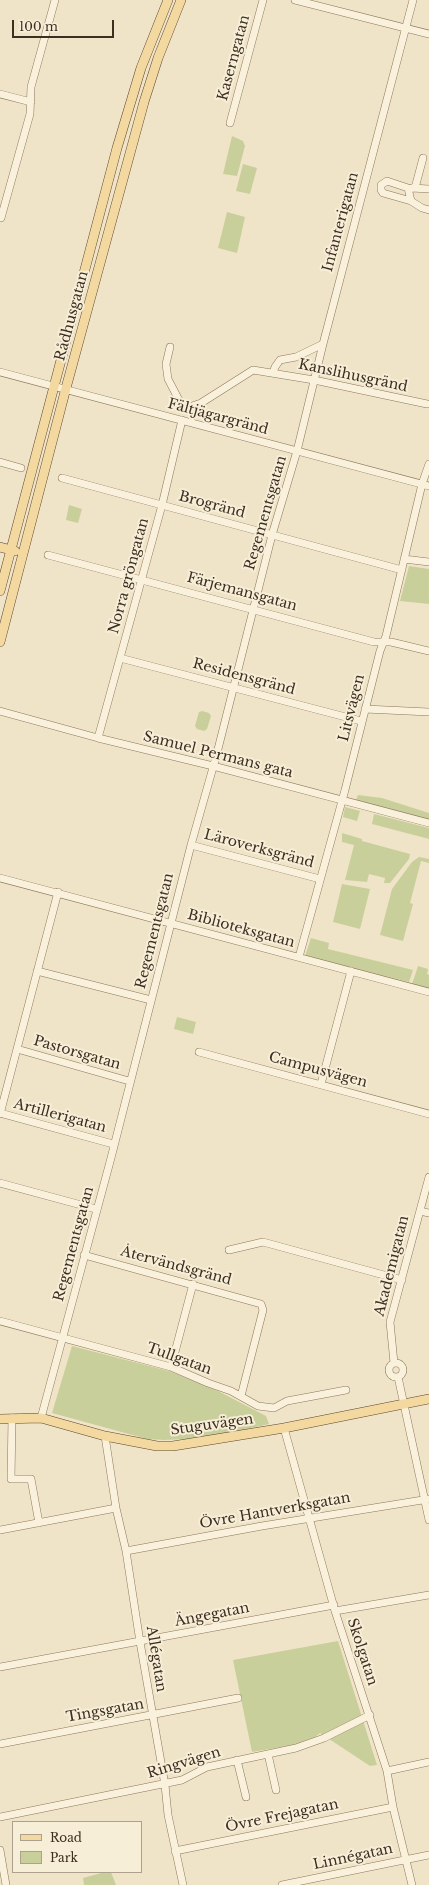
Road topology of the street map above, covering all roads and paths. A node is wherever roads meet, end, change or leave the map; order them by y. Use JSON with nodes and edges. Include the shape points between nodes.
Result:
{"nodes":[{"id":1,"x":55,"y":0,"type":"edge"},
{"id":2,"x":168,"y":0,"type":"edge"},
{"id":3,"x":181,"y":0,"type":"edge"},
{"id":4,"x":262,"y":0,"type":"edge"},
{"id":5,"x":295,"y":0,"type":"edge"},
{"id":6,"x":413,"y":0,"type":"edge"},
{"id":7,"x":407,"y":29,"type":"junction"},
{"id":8,"x":429,"y":34,"type":"edge"},
{"id":9,"x":0,"y":94,"type":"edge"},
{"id":10,"x":31,"y":102,"type":"junction"},
{"id":11,"x":230,"y":123,"type":"dead end"},
{"id":12,"x":422,"y":158,"type":"dead end"},
{"id":13,"x":411,"y":188,"type":"junction"},
{"id":14,"x":429,"y":189,"type":"edge"},
{"id":15,"x":411,"y":201,"type":"junction"},
{"id":16,"x":429,"y":210,"type":"edge"},
{"id":17,"x":1,"y":218,"type":"dead end"},
{"id":18,"x":323,"y":344,"type":"junction"},
{"id":19,"x":170,"y":347,"type":"dead end"},
{"id":20,"x":0,"y":372,"type":"edge"},
{"id":21,"x":273,"y":373,"type":"junction"},
{"id":22,"x":314,"y":380,"type":"junction"},
{"id":23,"x":54,"y":385,"type":"junction"},
{"id":24,"x":66,"y":388,"type":"junction"},
{"id":25,"x":427,"y":404,"type":"dead end"},
{"id":26,"x":182,"y":420,"type":"junction"},
{"id":27,"x":297,"y":451,"type":"junction"},
{"id":28,"x":0,"y":462,"type":"edge"},
{"id":29,"x":429,"y":464,"type":"edge"},
{"id":30,"x":21,"y":468,"type":"dead end"},
{"id":31,"x":62,"y":478,"type":"dead end"},
{"id":32,"x":426,"y":485,"type":"edge"},
{"id":33,"x":162,"y":505,"type":"junction"},
{"id":34,"x":272,"y":535,"type":"junction"},
{"id":35,"x":0,"y":547,"type":"edge"},
{"id":36,"x":11,"y":550,"type":"junction"},
{"id":37,"x":24,"y":553,"type":"junction"},
{"id":38,"x":48,"y":555,"type":"dead end"},
{"id":39,"x":404,"y":559,"type":"junction"},
{"id":40,"x":429,"y":562,"type":"edge"},
{"id":41,"x":3,"y":564,"type":"edge"},
{"id":42,"x":20,"y":568,"type":"junction"},
{"id":43,"x":402,"y":570,"type":"junction"},
{"id":44,"x":142,"y":580,"type":"junction"},
{"id":45,"x":0,"y":591,"type":"edge"},
{"id":46,"x":253,"y":610,"type":"junction"},
{"id":47,"x":0,"y":642,"type":"edge"},
{"id":48,"x":382,"y":642,"type":"junction"},
{"id":49,"x":429,"y":651,"type":"edge"},
{"id":50,"x":120,"y":658,"type":"junction"},
{"id":51,"x":234,"y":688,"type":"junction"},
{"id":52,"x":365,"y":709,"type":"junction"},
{"id":53,"x":0,"y":711,"type":"edge"},
{"id":54,"x":429,"y":712,"type":"edge"},
{"id":55,"x":361,"y":721,"type":"junction"},
{"id":56,"x":98,"y":738,"type":"junction"},
{"id":57,"x":213,"y":766,"type":"junction"},
{"id":58,"x":342,"y":801,"type":"junction"},
{"id":59,"x":429,"y":823,"type":"edge"},
{"id":60,"x":191,"y":845,"type":"junction"},
{"id":61,"x":0,"y":878,"type":"edge"},
{"id":62,"x":320,"y":879,"type":"junction"},
{"id":63,"x":58,"y":892,"type":"junction"},
{"id":64,"x":172,"y":924,"type":"junction"},
{"id":65,"x":299,"y":958,"type":"junction"},
{"id":66,"x":37,"y":971,"type":"junction"},
{"id":67,"x":351,"y":971,"type":"junction"},
{"id":68,"x":429,"y":992,"type":"edge"},
{"id":69,"x":151,"y":1000,"type":"junction"},
{"id":70,"x":17,"y":1049,"type":"junction"},
{"id":71,"x":199,"y":1052,"type":"dead end"},
{"id":72,"x":129,"y":1081,"type":"junction"},
{"id":73,"x":321,"y":1084,"type":"junction"},
{"id":74,"x":0,"y":1113,"type":"edge"},
{"id":75,"x":429,"y":1114,"type":"edge"},
{"id":76,"x":114,"y":1144,"type":"junction"},
{"id":77,"x":429,"y":1177,"type":"edge"},
{"id":78,"x":0,"y":1184,"type":"edge"},
{"id":79,"x":426,"y":1202,"type":"edge"},
{"id":80,"x":96,"y":1209,"type":"junction"},
{"id":81,"x":420,"y":1211,"type":"junction"},
{"id":82,"x":429,"y":1213,"type":"edge"},
{"id":83,"x":229,"y":1250,"type":"dead end"},
{"id":84,"x":84,"y":1255,"type":"junction"},
{"id":85,"x":402,"y":1280,"type":"junction"},
{"id":86,"x":193,"y":1284,"type":"junction"},
{"id":87,"x":0,"y":1321,"type":"edge"},
{"id":88,"x":63,"y":1336,"type":"junction"},
{"id":89,"x":394,"y":1363,"type":"junction"},
{"id":90,"x":171,"y":1366,"type":"junction"},
{"id":91,"x":398,"y":1377,"type":"junction"},
{"id":92,"x":346,"y":1390,"type":"dead end"},
{"id":93,"x":241,"y":1396,"type":"junction"},
{"id":94,"x":429,"y":1400,"type":"edge"},
{"id":95,"x":404,"y":1404,"type":"junction"},
{"id":96,"x":0,"y":1418,"type":"edge"},
{"id":97,"x":12,"y":1418,"type":"junction"},
{"id":98,"x":41,"y":1418,"type":"junction"},
{"id":99,"x":284,"y":1428,"type":"junction"},
{"id":100,"x":105,"y":1436,"type":"junction"},
{"id":101,"x":426,"y":1500,"type":"edge"},
{"id":102,"x":116,"y":1508,"type":"junction"},
{"id":103,"x":310,"y":1518,"type":"junction"},
{"id":104,"x":429,"y":1520,"type":"edge"},
{"id":105,"x":39,"y":1523,"type":"junction"},
{"id":106,"x":0,"y":1530,"type":"edge"},
{"id":107,"x":126,"y":1551,"type":"junction"},
{"id":108,"x":429,"y":1595,"type":"edge"},
{"id":109,"x":335,"y":1608,"type":"junction"},
{"id":110,"x":140,"y":1642,"type":"junction"},
{"id":111,"x":0,"y":1667,"type":"edge"},
{"id":112,"x":238,"y":1698,"type":"dead end"},
{"id":113,"x":152,"y":1715,"type":"junction"},
{"id":114,"x":370,"y":1715,"type":"junction"},
{"id":115,"x":0,"y":1744,"type":"edge"},
{"id":116,"x":268,"y":1754,"type":"junction"},
{"id":117,"x":237,"y":1760,"type":"junction"},
{"id":118,"x":429,"y":1762,"type":"edge"},
{"id":119,"x":387,"y":1770,"type":"junction"},
{"id":120,"x":165,"y":1785,"type":"junction"},
{"id":121,"x":276,"y":1790,"type":"dead end"},
{"id":122,"x":246,"y":1797,"type":"dead end"},
{"id":123,"x":393,"y":1807,"type":"junction"},
{"id":124,"x":0,"y":1817,"type":"edge"},
{"id":125,"x":0,"y":1850,"type":"edge"},
{"id":126,"x":175,"y":1851,"type":"junction"},
{"id":127,"x":429,"y":1854,"type":"edge"},
{"id":128,"x":406,"y":1859,"type":"junction"},
{"id":129,"x":6,"y":1885,"type":"edge"},
{"id":130,"x":183,"y":1885,"type":"edge"},
{"id":131,"x":282,"y":1885,"type":"edge"},
{"id":132,"x":412,"y":1885,"type":"edge"}],
"edges":[{"from":1,"to":10,"type":"street","via":[[31,88]]},
{"from":2,"to":23,"type":"main road","name":"Rådhusgatan","via":[[141,68],[117,148]]},
{"from":3,"to":24,"type":"main road","name":"Rådhusgatan","via":[[160,52],[144,102]]},
{"from":4,"to":11,"type":"street","name":"Kaserngatan"},
{"from":5,"to":7,"type":"street"},
{"from":6,"to":7,"type":"street","name":"Infanterigatan"},
{"from":7,"to":8,"type":"street"},
{"from":7,"to":18,"type":"street","name":"Infanterigatan"},
{"from":9,"to":10,"type":"street"},
{"from":10,"to":17,"type":"street","via":[[30,114]]},
{"from":12,"to":13,"type":"street"},
{"from":13,"to":14,"type":"street"},
{"from":13,"to":15,"type":"street"},
{"from":13,"to":15,"type":"street","via":[[387,181],[381,190],[383,193]]},
{"from":15,"to":16,"type":"street"},
{"from":18,"to":21,"type":"street","name":"Kanslihusgränd","via":[[296,357],[280,360]]},
{"from":18,"to":22,"type":"street","name":"Infanterigatan"},
{"from":19,"to":21,"type":"street","name":"Kanslihusgränd","via":[[166,364],[168,379],[186,408],[201,403],[253,370]]},
{"from":20,"to":23,"type":"street","name":"Fältjägargränd"},
{"from":21,"to":22,"type":"street","name":"Kanslihusgränd"},
{"from":22,"to":25,"type":"street","name":"Kanslihusgränd"},
{"from":22,"to":27,"type":"street","name":"Infanterigatan"},
{"from":23,"to":24,"type":"street","name":"Fältjägargränd"},
{"from":23,"to":36,"type":"main road","name":"Rådhusgatan"},
{"from":24,"to":26,"type":"street","name":"Fältjägargränd"},
{"from":24,"to":37,"type":"main road","name":"Rådhusgatan"},
{"from":26,"to":27,"type":"street","name":"Fältjägargränd"},
{"from":26,"to":33,"type":"street","name":"Norra gröngatan"},
{"from":27,"to":32,"type":"street","name":"Fältjägargränd"},
{"from":27,"to":34,"type":"street","name":"Regementsgatan"},
{"from":28,"to":30,"type":"street"},
{"from":29,"to":32,"type":"street","name":"Litsvägen"},
{"from":31,"to":33,"type":"street","name":"Brogränd"},
{"from":32,"to":39,"type":"street","name":"Litsvägen"},
{"from":33,"to":34,"type":"street","name":"Brogränd"},
{"from":33,"to":44,"type":"street","name":"Norra gröngatan"},
{"from":34,"to":43,"type":"street","name":"Brogränd"},
{"from":34,"to":46,"type":"street","name":"Regementsgatan"},
{"from":35,"to":36,"type":"main road"},
{"from":36,"to":37,"type":"main road"},
{"from":36,"to":41,"type":"main road","name":"Rådhusgatan"},
{"from":37,"to":42,"type":"main road","name":"Rådhusgatan"},
{"from":38,"to":44,"type":"street","name":"Färjemansgatan"},
{"from":39,"to":40,"type":"street"},
{"from":39,"to":43,"type":"street","name":"Litsvägen"},
{"from":41,"to":42,"type":"main road"},
{"from":41,"to":45,"type":"main road","name":"Rådhusgatan"},
{"from":42,"to":47,"type":"main road","name":"Rådhusgatan"},
{"from":43,"to":48,"type":"street","name":"Litsvägen","via":[[386,636]]},
{"from":44,"to":46,"type":"street","name":"Färjemansgatan"},
{"from":44,"to":50,"type":"street","name":"Norra gröngatan"},
{"from":46,"to":48,"type":"street","name":"Färjemansgatan"},
{"from":46,"to":51,"type":"street","name":"Regementsgatan"},
{"from":48,"to":49,"type":"street","name":"Färjemansgatan"},
{"from":48,"to":52,"type":"street","name":"Litsvägen"},
{"from":50,"to":51,"type":"street","name":"Residensgränd"},
{"from":50,"to":56,"type":"street","name":"Norra gröngatan"},
{"from":51,"to":55,"type":"street","name":"Residensgränd"},
{"from":51,"to":57,"type":"street","name":"Regementsgatan"},
{"from":52,"to":54,"type":"street"},
{"from":52,"to":55,"type":"street","name":"Litsvägen"},
{"from":53,"to":56,"type":"street","name":"Samuel Permans gata"},
{"from":55,"to":58,"type":"street","name":"Litsvägen"},
{"from":56,"to":57,"type":"street","name":"Samuel Permans gata"},
{"from":57,"to":58,"type":"street","name":"Samuel Permans gata"},
{"from":57,"to":60,"type":"street","name":"Regementsgatan"},
{"from":58,"to":59,"type":"street","name":"Samuel Permans gata"},
{"from":58,"to":62,"type":"street","name":"Litsvägen"},
{"from":60,"to":62,"type":"street","name":"Läroverksgränd"},
{"from":60,"to":64,"type":"street","name":"Regementsgatan"},
{"from":61,"to":63,"type":"street","name":"Biblioteksgatan"},
{"from":62,"to":65,"type":"street","name":"Litsvägen"},
{"from":63,"to":64,"type":"street","name":"Biblioteksgatan"},
{"from":63,"to":66,"type":"street"},
{"from":64,"to":65,"type":"street","name":"Biblioteksgatan"},
{"from":64,"to":69,"type":"street","name":"Regementsgatan"},
{"from":65,"to":67,"type":"street","name":"Biblioteksgatan"},
{"from":66,"to":69,"type":"street"},
{"from":66,"to":70,"type":"street"},
{"from":67,"to":68,"type":"street","name":"Biblioteksgatan"},
{"from":67,"to":73,"type":"street"},
{"from":69,"to":72,"type":"street","name":"Regementsgatan"},
{"from":70,"to":72,"type":"street","name":"Pastorsgatan"},
{"from":70,"to":74,"type":"street"},
{"from":71,"to":73,"type":"street","name":"Campusvägen"},
{"from":72,"to":76,"type":"street","name":"Regementsgatan"},
{"from":73,"to":75,"type":"street","name":"Campusvägen"},
{"from":74,"to":76,"type":"street","name":"Artillerigatan"},
{"from":76,"to":80,"type":"street","name":"Regementsgatan"},
{"from":77,"to":79,"type":"street","name":"Akademigatan"},
{"from":78,"to":80,"type":"street"},
{"from":79,"to":81,"type":"street","name":"Akademigatan"},
{"from":80,"to":84,"type":"street","name":"Regementsgatan"},
{"from":81,"to":82,"type":"street"},
{"from":81,"to":85,"type":"street","name":"Akademigatan"},
{"from":83,"to":85,"type":"street","via":[[263,1242]]},
{"from":84,"to":86,"type":"street","name":"Återvändsgränd"},
{"from":84,"to":88,"type":"street","name":"Regementsgatan"},
{"from":85,"to":89,"type":"street","name":"Akademigatan","via":[[390,1322]]},
{"from":86,"to":90,"type":"street"},
{"from":86,"to":93,"type":"street","name":"Återvändsgränd","via":[[261,1304],[263,1310]]},
{"from":87,"to":88,"type":"street","name":"Tullgatan"},
{"from":88,"to":90,"type":"street","name":"Tullgatan"},
{"from":88,"to":98,"type":"street","name":"Regementsgatan"},
{"from":89,"to":91,"type":"street","via":[[389,1371],[393,1377]]},
{"from":89,"to":91,"type":"street","via":[[403,1367],[403,1372]]},
{"from":90,"to":93,"type":"street","name":"Tullgatan"},
{"from":91,"to":95,"type":"street"},
{"from":92,"to":93,"type":"street","name":"Tullgatan","via":[[287,1401],[274,1408],[258,1406]]},
{"from":94,"to":95,"type":"main road","name":"Stuguvägen"},
{"from":95,"to":99,"type":"main road","name":"Stuguvägen"},
{"from":95,"to":101,"type":"street"},
{"from":96,"to":97,"type":"main road","name":"Stuguvägen"},
{"from":97,"to":98,"type":"main road","name":"Stuguvägen"},
{"from":97,"to":105,"type":"street","via":[[11,1479],[31,1480]]},
{"from":98,"to":100,"type":"main road","name":"Stuguvägen"},
{"from":99,"to":100,"type":"main road","name":"Stuguvägen","via":[[173,1446],[157,1446]]},
{"from":99,"to":103,"type":"street","name":"Skolgatan"},
{"from":100,"to":102,"type":"street","name":"Allégatan"},
{"from":101,"to":103,"type":"street","name":"Övre Hantverksgatan"},
{"from":101,"to":104,"type":"street"},
{"from":102,"to":105,"type":"street"},
{"from":102,"to":107,"type":"street","name":"Allégatan"},
{"from":103,"to":107,"type":"street","name":"Övre Hantverksgatan"},
{"from":103,"to":109,"type":"street","name":"Skolgatan"},
{"from":105,"to":106,"type":"street"},
{"from":107,"to":110,"type":"street","name":"Allégatan"},
{"from":108,"to":109,"type":"street","name":"Ängegatan"},
{"from":109,"to":110,"type":"street","name":"Ängegatan"},
{"from":109,"to":114,"type":"street","name":"Skolgatan"},
{"from":110,"to":111,"type":"street","name":"Ängegatan"},
{"from":110,"to":113,"type":"street","name":"Allégatan"},
{"from":112,"to":113,"type":"street","name":"Tingsgatan"},
{"from":113,"to":115,"type":"street","name":"Tingsgatan"},
{"from":113,"to":120,"type":"street","name":"Allégatan"},
{"from":114,"to":116,"type":"street","name":"Ringvägen","via":[[324,1738]]},
{"from":114,"to":119,"type":"street","name":"Skolgatan"},
{"from":116,"to":117,"type":"street","name":"Ringvägen"},
{"from":116,"to":121,"type":"street"},
{"from":117,"to":120,"type":"street","name":"Ringvägen","via":[[207,1767],[182,1780]]},
{"from":117,"to":122,"type":"street"},
{"from":118,"to":119,"type":"street"},
{"from":119,"to":123,"type":"street","name":"Skolgatan"},
{"from":120,"to":124,"type":"street","name":"Ringvägen"},
{"from":120,"to":126,"type":"street","name":"Allégatan"},
{"from":123,"to":126,"type":"street","name":"Övre Frejagatan"},
{"from":123,"to":128,"type":"street","name":"Skolgatan"},
{"from":125,"to":129,"type":"street"},
{"from":126,"to":130,"type":"street","name":"Allégatan"},
{"from":127,"to":128,"type":"street","name":"Linnégatan"},
{"from":128,"to":131,"type":"street","name":"Linnégatan"},
{"from":128,"to":132,"type":"street","name":"Skolgatan"}]}
